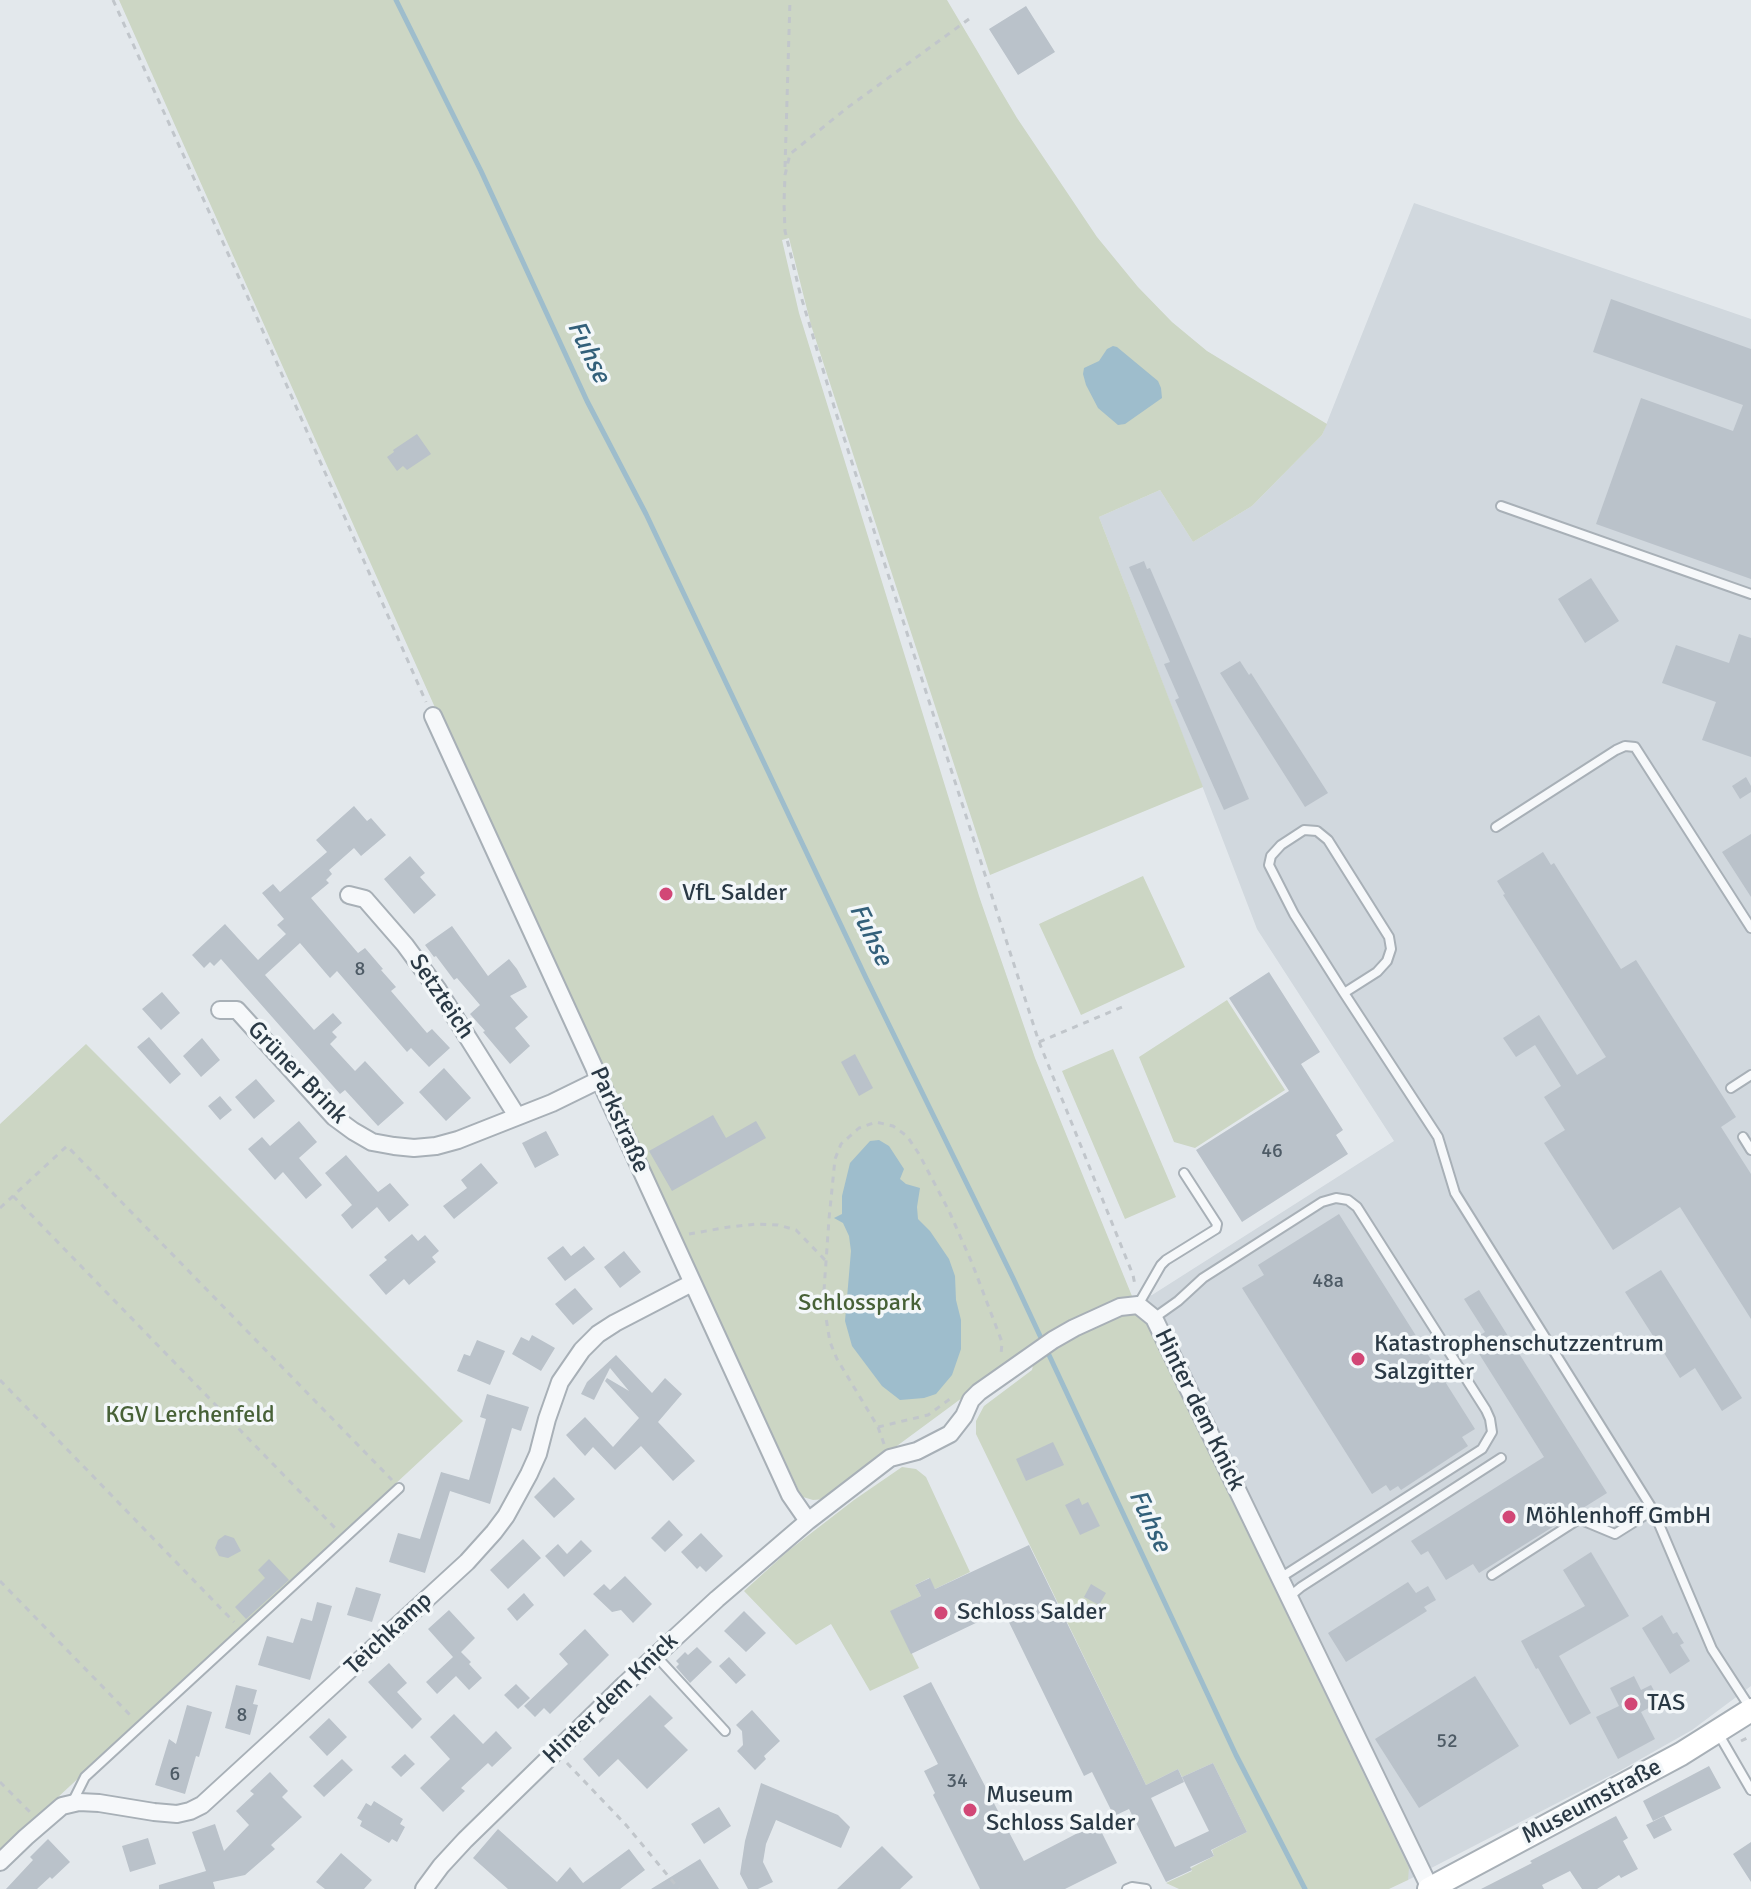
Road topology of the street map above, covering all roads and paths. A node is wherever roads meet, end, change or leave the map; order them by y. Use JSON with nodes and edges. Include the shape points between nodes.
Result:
{"nodes":[{"id":1,"x":113,"y":0,"type":"edge"},
{"id":2,"x":790,"y":0,"type":"edge"},
{"id":3,"x":969,"y":19,"type":"dead end"},
{"id":4,"x":785,"y":175,"type":"junction"},
{"id":5,"x":1501,"y":506,"type":"dead end"},
{"id":6,"x":1751,"y":594,"type":"edge"},
{"id":7,"x":433,"y":716,"type":"joint"},
{"id":8,"x":1496,"y":827,"type":"dead end"},
{"id":9,"x":349,"y":895,"type":"dead end"},
{"id":10,"x":1751,"y":928,"type":"edge"},
{"id":11,"x":1344,"y":993,"type":"junction"},
{"id":12,"x":1122,"y":1007,"type":"dead end"},
{"id":13,"x":220,"y":1010,"type":"dead end"},
{"id":14,"x":1039,"y":1042,"type":"junction"},
{"id":15,"x":1751,"y":1075,"type":"edge"},
{"id":16,"x":601,"y":1079,"type":"junction"},
{"id":17,"x":1731,"y":1088,"type":"dead end"},
{"id":18,"x":517,"y":1116,"type":"junction"},
{"id":19,"x":1743,"y":1137,"type":"dead end"},
{"id":20,"x":1751,"y":1150,"type":"edge"},
{"id":21,"x":1184,"y":1173,"type":"dead end"},
{"id":22,"x":13,"y":1196,"type":"junction"},
{"id":23,"x":0,"y":1208,"type":"edge"},
{"id":24,"x":672,"y":1238,"type":"junction"},
{"id":25,"x":826,"y":1261,"type":"junction"},
{"id":26,"x":692,"y":1283,"type":"junction"},
{"id":27,"x":1138,"y":1305,"type":"junction"},
{"id":28,"x":1154,"y":1318,"type":"junction"},
{"id":29,"x":995,"y":1362,"type":"dead end"},
{"id":30,"x":0,"y":1380,"type":"edge"},
{"id":31,"x":953,"y":1397,"type":"dead end"},
{"id":32,"x":878,"y":1427,"type":"junction"},
{"id":33,"x":890,"y":1458,"type":"junction"},
{"id":34,"x":1501,"y":1458,"type":"dead end"},
{"id":35,"x":399,"y":1488,"type":"joint"},
{"id":36,"x":1653,"y":1510,"type":"junction"},
{"id":37,"x":808,"y":1521,"type":"junction"},
{"id":38,"x":345,"y":1538,"type":"junction"},
{"id":39,"x":1492,"y":1575,"type":"dead end"},
{"id":40,"x":1280,"y":1578,"type":"junction"},
{"id":41,"x":0,"y":1581,"type":"edge"},
{"id":42,"x":1289,"y":1597,"type":"junction"},
{"id":43,"x":243,"y":1632,"type":"junction"},
{"id":44,"x":656,"y":1656,"type":"junction"},
{"id":45,"x":1751,"y":1710,"type":"edge"},
{"id":46,"x":141,"y":1726,"type":"junction"},
{"id":47,"x":725,"y":1731,"type":"dead end"},
{"id":48,"x":1718,"y":1733,"type":"junction"},
{"id":49,"x":567,"y":1764,"type":"dead end"},
{"id":50,"x":0,"y":1782,"type":"edge"},
{"id":51,"x":1751,"y":1790,"type":"edge"},
{"id":52,"x":71,"y":1804,"type":"junction"},
{"id":53,"x":41,"y":1824,"type":"junction"},
{"id":54,"x":0,"y":1862,"type":"edge"},
{"id":55,"x":424,"y":1889,"type":"edge"},
{"id":56,"x":679,"y":1889,"type":"edge"},
{"id":57,"x":1127,"y":1889,"type":"edge"},
{"id":58,"x":1146,"y":1889,"type":"edge"},
{"id":59,"x":1430,"y":1889,"type":"edge"}],
"edges":[{"from":1,"to":7,"type":"path"},
{"from":2,"to":4,"type":"path"},
{"from":3,"to":4,"type":"path","via":[[803,142],[790,154]]},
{"from":4,"to":14,"type":"path","via":[[785,231],[800,293]]},
{"from":5,"to":6,"type":"lane"},
{"from":7,"to":16,"type":"street","name":"Parkstraße"},
{"from":8,"to":10,"type":"lane","via":[[1616,750],[1635,747]]},
{"from":9,"to":18,"type":"street","name":"Setzteich","via":[[365,899],[405,945]]},
{"from":11,"to":11,"type":"lane","via":[[1269,865],[1281,845],[1304,830],[1317,831],[1328,840],[1389,937],[1387,961]]},
{"from":11,"to":36,"type":"lane","via":[[1438,1137],[1455,1193]]},
{"from":12,"to":14,"type":"path"},
{"from":13,"to":18,"type":"street","name":"Grüner Brink","via":[[237,1010],[334,1117],[372,1142],[436,1146]]},
{"from":14,"to":27,"type":"path","via":[[1133,1275]]},
{"from":15,"to":17,"type":"lane"},
{"from":16,"to":18,"type":"street","name":"Grüner Brink"},
{"from":16,"to":24,"type":"street","name":"Parkstraße"},
{"from":19,"to":20,"type":"lane"},
{"from":21,"to":27,"type":"lane","via":[[1216,1229],[1166,1260]]},
{"from":22,"to":23,"type":"path"},
{"from":22,"to":35,"type":"path","via":[[67,1146]]},
{"from":22,"to":38,"type":"path"},
{"from":24,"to":25,"type":"path","via":[[778,1225],[796,1230]]},
{"from":24,"to":26,"type":"street","name":"Parkstraße"},
{"from":25,"to":29,"type":"path","via":[[835,1159],[841,1144],[876,1122],[893,1126],[919,1154],[972,1263],[1002,1342]]},
{"from":25,"to":32,"type":"path","via":[[830,1342]]},
{"from":26,"to":37,"type":"street","name":"Parkstraße","via":[[790,1495]]},
{"from":26,"to":52,"type":"street","name":"Teichkamp","via":[[615,1323],[582,1350],[560,1382],[529,1474],[487,1540],[202,1805],[177,1814]]},
{"from":27,"to":28,"type":"street","name":"Hinter dem Knick"},
{"from":27,"to":33,"type":"street","name":"Hinter dem Knick","via":[[1120,1307],[1053,1340],[979,1392],[950,1434]]},
{"from":28,"to":40,"type":"street","name":"Hinter dem Knick"},
{"from":28,"to":40,"type":"lane","via":[[1203,1278],[1322,1202],[1348,1200],[1486,1410],[1492,1432],[1482,1449]]},
{"from":30,"to":43,"type":"path"},
{"from":31,"to":32,"type":"path","via":[[928,1415]]},
{"from":32,"to":33,"type":"path"},
{"from":33,"to":37,"type":"street","name":"Hinter dem Knick"},
{"from":34,"to":42,"type":"lane"},
{"from":35,"to":38,"type":"lane"},
{"from":36,"to":39,"type":"lane","via":[[1615,1534],[1579,1519]]},
{"from":36,"to":45,"type":"lane","via":[[1712,1649]]},
{"from":37,"to":44,"type":"street","name":"Hinter dem Knick"},
{"from":38,"to":43,"type":"lane"},
{"from":40,"to":42,"type":"street","name":"Hinter dem Knick"},
{"from":41,"to":46,"type":"path"},
{"from":42,"to":59,"type":"street","name":"Hinter dem Knick"},
{"from":43,"to":46,"type":"lane"},
{"from":44,"to":47,"type":"lane"},
{"from":44,"to":55,"type":"street","name":"Hinter dem Knick","via":[[465,1840]]},
{"from":45,"to":48,"type":"main road","name":"Museumstraße"},
{"from":46,"to":52,"type":"lane","via":[[85,1777]]},
{"from":48,"to":51,"type":"lane"},
{"from":48,"to":59,"type":"main road","name":"Museumstraße"},
{"from":49,"to":56,"type":"path"},
{"from":50,"to":53,"type":"path"},
{"from":52,"to":53,"type":"street"},
{"from":53,"to":54,"type":"street"},
{"from":57,"to":58,"type":"lane"}]}
